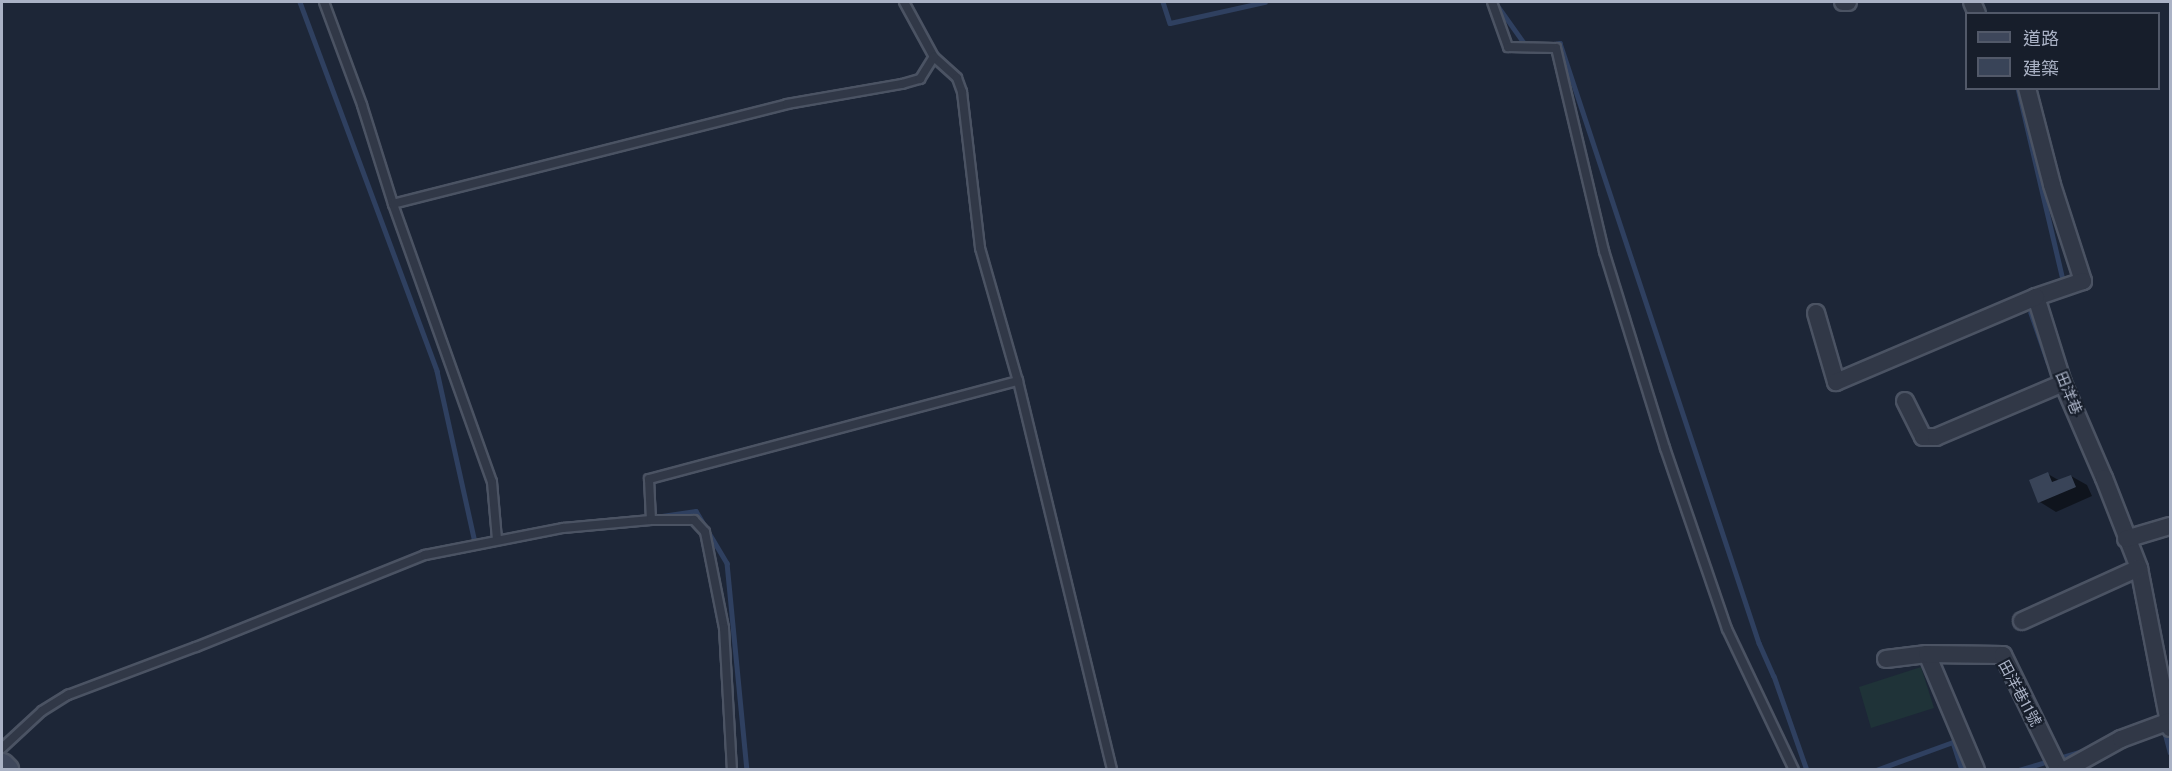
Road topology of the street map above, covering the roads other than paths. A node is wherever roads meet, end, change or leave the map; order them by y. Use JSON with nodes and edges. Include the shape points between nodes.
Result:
{"nodes":[{"id":1,"x":324,"y":2,"type":"edge"},
{"id":2,"x":904,"y":2,"type":"edge"},
{"id":3,"x":1492,"y":2,"type":"edge"},
{"id":4,"x":1843,"y":2,"type":"edge"},
{"id":5,"x":1848,"y":2,"type":"edge"},
{"id":6,"x":934,"y":57,"type":"junction"},
{"id":7,"x":2028,"y":90,"type":"edge"},
{"id":8,"x":393,"y":204,"type":"junction"},
{"id":9,"x":2036,"y":297,"type":"junction"},
{"id":10,"x":1816,"y":313,"type":"dead end"},
{"id":11,"x":1018,"y":381,"type":"junction"},
{"id":12,"x":2063,"y":383,"type":"junction"},
{"id":13,"x":1905,"y":401,"type":"dead end"},
{"id":14,"x":651,"y":520,"type":"junction"},
{"id":15,"x":2170,"y":526,"type":"edge"},
{"id":16,"x":497,"y":539,"type":"junction"},
{"id":17,"x":2126,"y":539,"type":"junction"},
{"id":18,"x":2139,"y":568,"type":"junction"},
{"id":19,"x":2022,"y":621,"type":"dead end"},
{"id":20,"x":1927,"y":654,"type":"junction"},
{"id":21,"x":1886,"y":659,"type":"dead end"},
{"id":22,"x":2170,"y":724,"type":"edge"},
{"id":23,"x":2,"y":748,"type":"edge"},
{"id":24,"x":2,"y":766,"type":"edge"},
{"id":25,"x":6,"y":770,"type":"edge"},
{"id":26,"x":732,"y":770,"type":"edge"},
{"id":27,"x":1112,"y":770,"type":"edge"},
{"id":28,"x":1794,"y":770,"type":"edge"},
{"id":29,"x":1976,"y":770,"type":"edge"},
{"id":30,"x":2059,"y":770,"type":"edge"},
{"id":31,"x":2065,"y":770,"type":"edge"}],
"edges":[{"from":1,"to":8,"type":"lane","via":[[363,105]]},
{"from":2,"to":6,"type":"lane"},
{"from":3,"to":28,"type":"lane","via":[[1508,47],[1556,48],[1604,251],[1665,448],[1727,629]]},
{"from":4,"to":5,"type":"street"},
{"from":6,"to":8,"type":"lane","via":[[920,79],[902,84],[787,104]]},
{"from":6,"to":11,"type":"lane","via":[[957,78],[962,92],[980,248]]},
{"from":7,"to":9,"type":"street","via":[[2083,281]]},
{"from":8,"to":16,"type":"lane","via":[[492,482]]},
{"from":9,"to":10,"type":"street","via":[[1836,382]]},
{"from":9,"to":12,"type":"street","name":"田洋巷"},
{"from":11,"to":14,"type":"lane","via":[[650,479]]},
{"from":11,"to":27,"type":"lane"},
{"from":12,"to":13,"type":"street","via":[[1936,437],[1923,437]]},
{"from":12,"to":17,"type":"street","name":"田洋巷"},
{"from":14,"to":16,"type":"lane"},
{"from":14,"to":26,"type":"lane","via":[[694,520],[705,532],[724,628]]},
{"from":15,"to":17,"type":"street"},
{"from":16,"to":23,"type":"lane","via":[[424,555],[107,679],[50,705]]},
{"from":17,"to":18,"type":"street","name":"田洋巷"},
{"from":18,"to":19,"type":"street"},
{"from":18,"to":22,"type":"street","name":"田洋巷"},
{"from":20,"to":21,"type":"street","name":"田洋巷11號"},
{"from":20,"to":29,"type":"street"},
{"from":20,"to":30,"type":"street","name":"田洋巷11號","via":[[2003,655]]},
{"from":22,"to":31,"type":"street","via":[[2121,739]]},
{"from":24,"to":25,"type":"street"}]}
